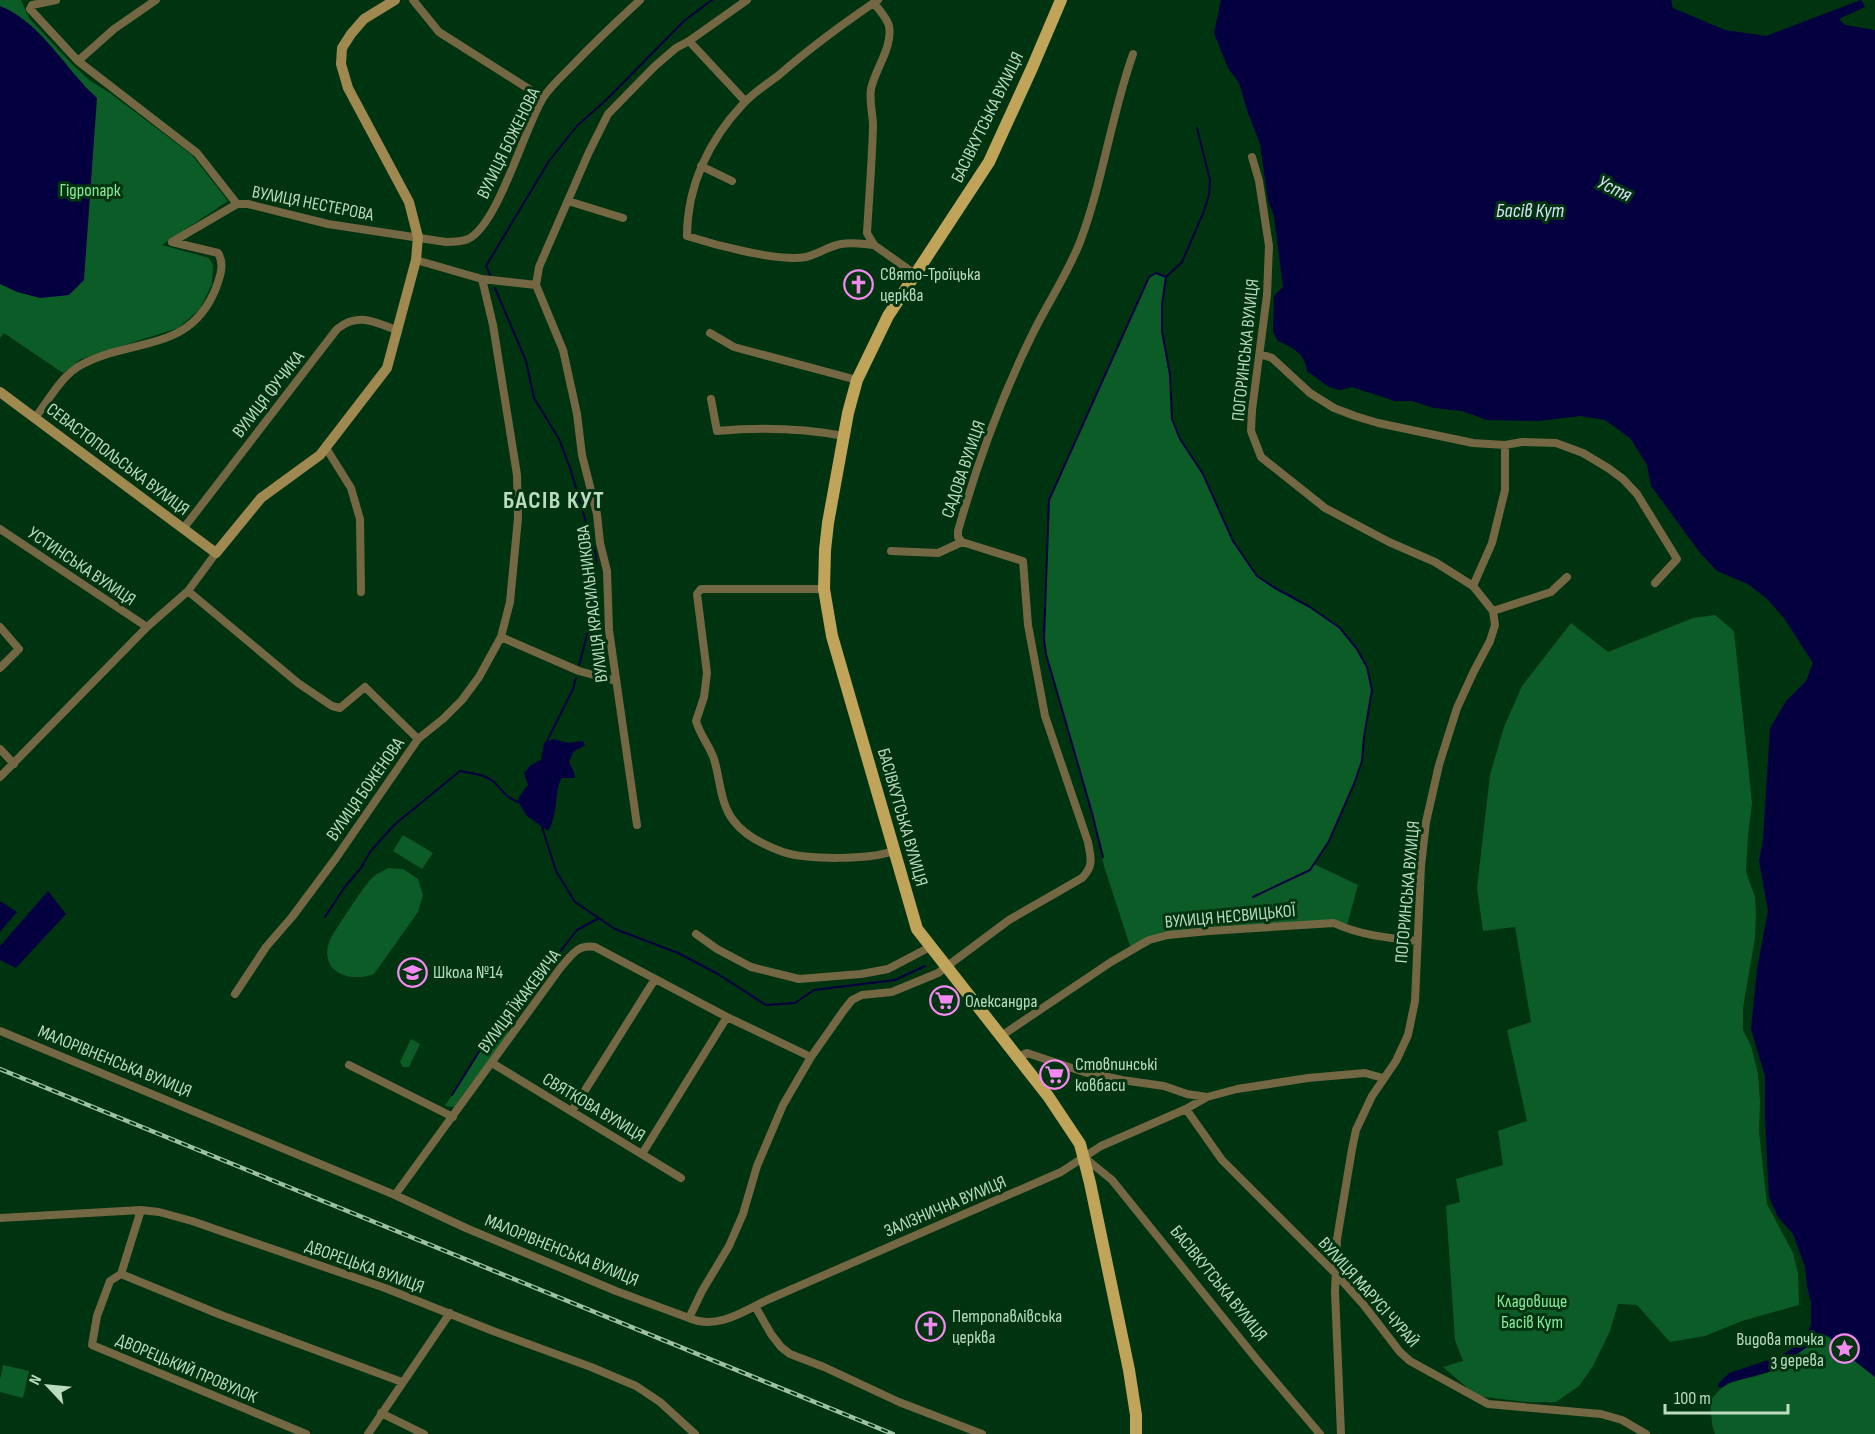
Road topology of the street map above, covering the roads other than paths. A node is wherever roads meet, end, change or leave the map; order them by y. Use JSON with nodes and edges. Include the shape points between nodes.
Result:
{"nodes":[{"id":1,"x":56,"y":0,"type":"edge"},
{"id":2,"x":156,"y":0,"type":"edge"},
{"id":3,"x":394,"y":0,"type":"edge"},
{"id":4,"x":413,"y":0,"type":"edge"},
{"id":5,"x":640,"y":0,"type":"edge"},
{"id":6,"x":747,"y":0,"type":"edge"},
{"id":7,"x":1061,"y":0,"type":"edge"},
{"id":8,"x":876,"y":1,"type":"edge"},
{"id":9,"x":690,"y":41,"type":"junction"},
{"id":10,"x":1133,"y":54,"type":"dead end"},
{"id":11,"x":78,"y":61,"type":"junction"},
{"id":12,"x":543,"y":98,"type":"junction"},
{"id":13,"x":745,"y":101,"type":"junction"},
{"id":14,"x":1252,"y":157,"type":"dead end"},
{"id":15,"x":701,"y":166,"type":"junction"},
{"id":16,"x":732,"y":182,"type":"dead end"},
{"id":17,"x":568,"y":201,"type":"junction"},
{"id":18,"x":237,"y":204,"type":"junction"},
{"id":19,"x":622,"y":218,"type":"dead end"},
{"id":20,"x":418,"y":237,"type":"junction"},
{"id":21,"x":874,"y":245,"type":"junction"},
{"id":22,"x":416,"y":260,"type":"junction"},
{"id":23,"x":915,"y":274,"type":"junction"},
{"id":24,"x":482,"y":279,"type":"junction"},
{"id":25,"x":536,"y":285,"type":"junction"},
{"id":26,"x":397,"y":330,"type":"junction"},
{"id":27,"x":710,"y":333,"type":"dead end"},
{"id":28,"x":1260,"y":354,"type":"junction"},
{"id":29,"x":856,"y":380,"type":"junction"},
{"id":30,"x":0,"y":392,"type":"edge"},
{"id":31,"x":711,"y":399,"type":"dead end"},
{"id":32,"x":35,"y":418,"type":"junction"},
{"id":33,"x":844,"y":436,"type":"junction"},
{"id":34,"x":1504,"y":445,"type":"junction"},
{"id":35,"x":326,"y":448,"type":"junction"},
{"id":36,"x":0,"y":529,"type":"edge"},
{"id":37,"x":183,"y":529,"type":"junction"},
{"id":38,"x":962,"y":542,"type":"junction"},
{"id":39,"x":891,"y":550,"type":"dead end"},
{"id":40,"x":216,"y":553,"type":"junction"},
{"id":41,"x":1567,"y":577,"type":"dead end"},
{"id":42,"x":1655,"y":583,"type":"dead end"},
{"id":43,"x":1473,"y":586,"type":"junction"},
{"id":44,"x":824,"y":589,"type":"junction"},
{"id":45,"x":188,"y":591,"type":"junction"},
{"id":46,"x":361,"y":592,"type":"dead end"},
{"id":47,"x":1492,"y":611,"type":"junction"},
{"id":48,"x":0,"y":627,"type":"edge"},
{"id":49,"x":147,"y":627,"type":"junction"},
{"id":50,"x":501,"y":637,"type":"junction"},
{"id":51,"x":0,"y":668,"type":"edge"},
{"id":52,"x":616,"y":681,"type":"junction"},
{"id":53,"x":418,"y":739,"type":"junction"},
{"id":54,"x":0,"y":749,"type":"edge"},
{"id":55,"x":14,"y":764,"type":"junction"},
{"id":56,"x":0,"y":777,"type":"edge"},
{"id":57,"x":637,"y":825,"type":"dead end"},
{"id":58,"x":893,"y":851,"type":"junction"},
{"id":59,"x":696,"y":934,"type":"dead end"},
{"id":60,"x":1417,"y":941,"type":"junction"},
{"id":61,"x":930,"y":947,"type":"junction"},
{"id":62,"x":946,"y":969,"type":"junction"},
{"id":63,"x":655,"y":979,"type":"junction"},
{"id":64,"x":235,"y":994,"type":"dead end"},
{"id":65,"x":728,"y":1017,"type":"junction"},
{"id":66,"x":0,"y":1031,"type":"edge"},
{"id":67,"x":1001,"y":1036,"type":"junction"},
{"id":68,"x":811,"y":1057,"type":"junction"},
{"id":69,"x":1018,"y":1057,"type":"junction"},
{"id":70,"x":492,"y":1063,"type":"junction"},
{"id":71,"x":349,"y":1065,"type":"dead end"},
{"id":72,"x":1383,"y":1078,"type":"junction"},
{"id":73,"x":1207,"y":1097,"type":"junction"},
{"id":74,"x":1186,"y":1109,"type":"junction"},
{"id":75,"x":572,"y":1111,"type":"junction"},
{"id":76,"x":453,"y":1117,"type":"junction"},
{"id":77,"x":642,"y":1154,"type":"junction"},
{"id":78,"x":1085,"y":1158,"type":"junction"},
{"id":79,"x":681,"y":1178,"type":"dead end"},
{"id":80,"x":395,"y":1195,"type":"junction"},
{"id":81,"x":141,"y":1210,"type":"junction"},
{"id":82,"x":0,"y":1218,"type":"edge"},
{"id":83,"x":121,"y":1274,"type":"junction"},
{"id":84,"x":1336,"y":1274,"type":"junction"},
{"id":85,"x":755,"y":1306,"type":"junction"},
{"id":86,"x":450,"y":1313,"type":"junction"},
{"id":87,"x":689,"y":1318,"type":"junction"},
{"id":88,"x":402,"y":1382,"type":"junction"},
{"id":89,"x":381,"y":1413,"type":"junction"},
{"id":90,"x":306,"y":1434,"type":"edge"},
{"id":91,"x":368,"y":1434,"type":"edge"},
{"id":92,"x":424,"y":1434,"type":"edge"},
{"id":93,"x":695,"y":1434,"type":"edge"},
{"id":94,"x":982,"y":1434,"type":"edge"},
{"id":95,"x":1136,"y":1434,"type":"edge"},
{"id":96,"x":1320,"y":1434,"type":"edge"},
{"id":97,"x":1341,"y":1434,"type":"edge"},
{"id":98,"x":1646,"y":1434,"type":"edge"}],
"edges":[{"from":1,"to":11,"type":"street","name":"ВУЛИЦЯ НЕСТЕРОВА","via":[[32,5],[30,9]]},
{"from":2,"to":11,"type":"street","via":[[114,29]]},
{"from":3,"to":20,"type":"street","via":[[364,19],[351,34],[342,48],[341,64],[348,88],[409,202]]},
{"from":4,"to":12,"type":"street","via":[[439,32]]},
{"from":5,"to":12,"type":"street","name":"ВУЛИЦЯ БОЖЕНОВА","via":[[604,32]]},
{"from":6,"to":9,"type":"street"},
{"from":7,"to":23,"type":"main road","name":"БАСІВКУТСЬКА ВУЛИЦЯ","via":[[989,162]]},
{"from":8,"to":13,"type":"street"},
{"from":8,"to":21,"type":"street","via":[[889,26],[870,97],[873,130],[867,233]]},
{"from":9,"to":13,"type":"street"},
{"from":9,"to":17,"type":"street","via":[[655,66],[608,114]]},
{"from":10,"to":38,"type":"street","name":"САДОВА ВУЛИЦЯ","via":[[1088,218],[982,451],[958,531]]},
{"from":11,"to":18,"type":"street","name":"ВУЛИЦЯ НЕСТЕРОВА","via":[[196,153]]},
{"from":12,"to":20,"type":"street","name":"ВУЛИЦЯ БОЖЕНОВА","via":[[481,229],[460,241]]},
{"from":13,"to":15,"type":"street","via":[[719,134]]},
{"from":14,"to":28,"type":"street","name":"ПОГОРИНСЬКА ВУЛИЦЯ","via":[[1269,246]]},
{"from":15,"to":16,"type":"street"},
{"from":15,"to":21,"type":"street","via":[[692,191],[687,236],[737,250],[786,257],[805,257],[840,244]]},
{"from":17,"to":19,"type":"street"},
{"from":17,"to":25,"type":"street","via":[[539,267]]},
{"from":18,"to":20,"type":"street","name":"ВУЛИЦЯ НЕСТЕРОВА","via":[[328,224]]},
{"from":18,"to":32,"type":"street","via":[[172,242],[218,253],[221,258],[221,275],[214,291],[206,308],[191,324],[173,336],[82,364],[64,380]]},
{"from":20,"to":22,"type":"street"},
{"from":21,"to":23,"type":"street"},
{"from":22,"to":24,"type":"street"},
{"from":22,"to":26,"type":"street"},
{"from":23,"to":29,"type":"main road","name":"БАСІВКУТСЬКА ВУЛИЦЯ","via":[[888,316]]},
{"from":24,"to":25,"type":"street"},
{"from":24,"to":50,"type":"street","name":"ВУЛИЦЯ БОЖЕНОВА","via":[[517,476],[518,518],[510,602]]},
{"from":25,"to":52,"type":"street","name":"ВУЛИЦЯ КРАСИЛЬНИКОВА","via":[[563,350],[577,414],[607,571]]},
{"from":26,"to":35,"type":"street","via":[[387,368]]},
{"from":26,"to":37,"type":"street","name":"ВУЛИЦЯ ФУЧИКА","via":[[355,319],[337,329]]},
{"from":27,"to":29,"type":"street","via":[[734,347]]},
{"from":28,"to":34,"type":"street","via":[[1272,358],[1310,393],[1334,408],[1378,423],[1473,443]]},
{"from":28,"to":43,"type":"street","name":"ПОГОРИНСЬКА ВУЛИЦЯ","via":[[1251,431],[1261,457],[1325,508],[1435,562]]},
{"from":29,"to":33,"type":"main road","name":"БАСІВКУТСЬКА ВУЛИЦЯ"},
{"from":30,"to":32,"type":"street","name":"СЕВАСТОПОЛЬСЬКА ВУЛИЦЯ"},
{"from":31,"to":33,"type":"street","via":[[717,431],[766,427]]},
{"from":32,"to":37,"type":"street","name":"СЕВАСТОПОЛЬСЬКА ВУЛИЦЯ"},
{"from":33,"to":44,"type":"main road","name":"БАСІВКУТСЬКА ВУЛИЦЯ","via":[[828,523]]},
{"from":34,"to":42,"type":"street","via":[[1556,443],[1596,460],[1623,480],[1637,494],[1677,559]]},
{"from":34,"to":43,"type":"street","via":[[1505,490],[1492,543]]},
{"from":35,"to":40,"type":"street","via":[[261,498]]},
{"from":35,"to":46,"type":"street","via":[[351,488],[360,519]]},
{"from":36,"to":49,"type":"street","name":"УСТИНСЬКА ВУЛИЦЯ"},
{"from":37,"to":40,"type":"street","name":"СЕВАСТОПОЛЬСЬКА ВУЛИЦЯ"},
{"from":38,"to":39,"type":"street","via":[[938,553]]},
{"from":38,"to":62,"type":"street","name":"САДОВА ВУЛИЦЯ","via":[[1023,561],[1028,625],[1045,716],[1092,860],[1082,878],[1009,920]]},
{"from":40,"to":45,"type":"street"},
{"from":41,"to":47,"type":"street","via":[[1551,592]]},
{"from":43,"to":47,"type":"street","name":"ПОГОРИНСЬКА ВУЛИЦЯ"},
{"from":44,"to":58,"type":"main road","name":"БАСІВКУТСЬКА ВУЛИЦЯ","via":[[832,636]]},
{"from":44,"to":58,"type":"street","via":[[701,589],[697,594],[707,674],[696,721],[714,759],[727,810],[749,835],[797,855],[852,858]]},
{"from":45,"to":49,"type":"street"},
{"from":45,"to":53,"type":"street","via":[[332,706],[340,708],[365,687]]},
{"from":47,"to":60,"type":"street","name":"ПОГОРИНСЬКА ВУЛИЦЯ","via":[[1495,625],[1490,641],[1457,708],[1426,822]]},
{"from":48,"to":51,"type":"street","via":[[19,649]]},
{"from":49,"to":55,"type":"street"},
{"from":50,"to":52,"type":"street","via":[[579,671]]},
{"from":50,"to":53,"type":"street","name":"ВУЛИЦЯ БОЖЕНОВА","via":[[462,700]]},
{"from":52,"to":57,"type":"street","name":"ВУЛИЦЯ КРАСИЛЬНИКОВА"},
{"from":53,"to":64,"type":"street","name":"ВУЛИЦЯ БОЖЕНОВА"},
{"from":54,"to":55,"type":"street"},
{"from":55,"to":56,"type":"street"},
{"from":58,"to":61,"type":"main road","name":"БАСІВКУТСЬКА ВУЛИЦЯ","via":[[917,929]]},
{"from":59,"to":61,"type":"street","via":[[751,967],[799,979],[888,969]]},
{"from":60,"to":67,"type":"street","name":"ВУЛИЦЯ НЕСВИЦЬКОЇ","via":[[1380,937],[1334,923],[1161,937],[1131,949]]},
{"from":60,"to":72,"type":"street","name":"ПОГОРИНСЬКА ВУЛИЦЯ","via":[[1415,1001],[1408,1035]]},
{"from":61,"to":62,"type":"main road","name":"БАСІВКУТСЬКА ВУЛИЦЯ"},
{"from":62,"to":67,"type":"main road","name":"БАСІВКУТСЬКА ВУЛИЦЯ"},
{"from":62,"to":68,"type":"street","via":[[892,992],[852,1000]]},
{"from":63,"to":65,"type":"street","name":"ВУЛИЦЯ ЇЖАКЕВИЧА"},
{"from":63,"to":70,"type":"street","name":"ВУЛИЦЯ ЇЖАКЕВИЧА","via":[[595,947],[585,946],[561,968]]},
{"from":63,"to":75,"type":"street"},
{"from":65,"to":68,"type":"street","name":"ВУЛИЦЯ ЇЖАКЕВИЧА"},
{"from":65,"to":77,"type":"street"},
{"from":66,"to":80,"type":"street","name":"МАЛОРІВНЕНСЬКА ВУЛИЦЯ"},
{"from":67,"to":69,"type":"main road","name":"БАСІВКУТСЬКА ВУЛИЦЯ"},
{"from":68,"to":87,"type":"street","via":[[778,1116],[729,1246]]},
{"from":69,"to":73,"type":"street","name":"ЗАЛІЗНИЧНА ВУЛИЦЯ","via":[[1027,1053],[1084,1072]]},
{"from":69,"to":78,"type":"main road","name":"БАСІВКУТСЬКА ВУЛИЦЯ","via":[[1080,1144]]},
{"from":70,"to":75,"type":"street","name":"СВЯТКОВА ВУЛИЦЯ"},
{"from":70,"to":76,"type":"street","name":"ВУЛИЦЯ ЇЖАКЕВИЧА"},
{"from":71,"to":76,"type":"street"},
{"from":72,"to":73,"type":"street","name":"ЗАЛІЗНИЧНА ВУЛИЦЯ","via":[[1365,1073],[1308,1078]]},
{"from":72,"to":84,"type":"street","name":"ПОГОРИНСЬКА ВУЛИЦЯ","via":[[1364,1112],[1352,1149],[1337,1239]]},
{"from":73,"to":74,"type":"street","name":"ЗАЛІЗНИЧНА ВУЛИЦЯ"},
{"from":74,"to":78,"type":"street","name":"ЗАЛІЗНИЧНА ВУЛИЦЯ","via":[[1101,1146]]},
{"from":74,"to":84,"type":"street","name":"ВУЛИЦЯ МАРУСІ ЧУРАЙ","via":[[1222,1160]]},
{"from":75,"to":77,"type":"street","name":"СВЯТКОВА ВУЛИЦЯ"},
{"from":76,"to":80,"type":"street","name":"ВУЛИЦЯ ЇЖАКЕВИЧА"},
{"from":77,"to":79,"type":"street","name":"СВЯТКОВА ВУЛИЦЯ"},
{"from":78,"to":85,"type":"street","name":"ЗАЛІЗНИЧНА ВУЛИЦЯ","via":[[1040,1182]]},
{"from":78,"to":95,"type":"main road","name":"БАСІВКУТСЬКА ВУЛИЦЯ","via":[[1129,1370]]},
{"from":78,"to":96,"type":"street","name":"БАСІВКУТСЬКА ВУЛИЦЯ","via":[[1112,1180]]},
{"from":80,"to":87,"type":"street","name":"МАЛОРІВНЕНСЬКА ВУЛИЦЯ","via":[[584,1278]]},
{"from":81,"to":82,"type":"street","name":"ДВОРЕЦЬКА ВУЛИЦЯ"},
{"from":81,"to":83,"type":"street","name":"ДВОРЕЦЬКИЙ ПРОВУЛОК"},
{"from":81,"to":86,"type":"street","name":"ДВОРЕЦЬКА ВУЛИЦЯ","via":[[192,1221]]},
{"from":83,"to":88,"type":"street"},
{"from":83,"to":90,"type":"street","name":"ДВОРЕЦЬКИЙ ПРОВУЛОК","via":[[111,1281],[97,1316],[92,1345]]},
{"from":84,"to":97,"type":"street","name":"ПОГОРИНСЬКА ВУЛИЦЯ"},
{"from":84,"to":98,"type":"street","name":"ВУЛИЦЯ МАРУСІ ЧУРАЙ","via":[[1400,1352],[1473,1398],[1488,1404],[1601,1414],[1622,1420]]},
{"from":85,"to":87,"type":"street","name":"ЗАЛІЗНИЧНА ВУЛИЦЯ","via":[[721,1321],[699,1323]]},
{"from":85,"to":94,"type":"street","via":[[771,1334],[790,1354]]},
{"from":86,"to":88,"type":"street"},
{"from":86,"to":93,"type":"street","name":"ДВОРЕЦЬКА ВУЛИЦЯ","via":[[636,1386]]},
{"from":88,"to":89,"type":"street"},
{"from":89,"to":91,"type":"street"},
{"from":89,"to":92,"type":"street"}]}
